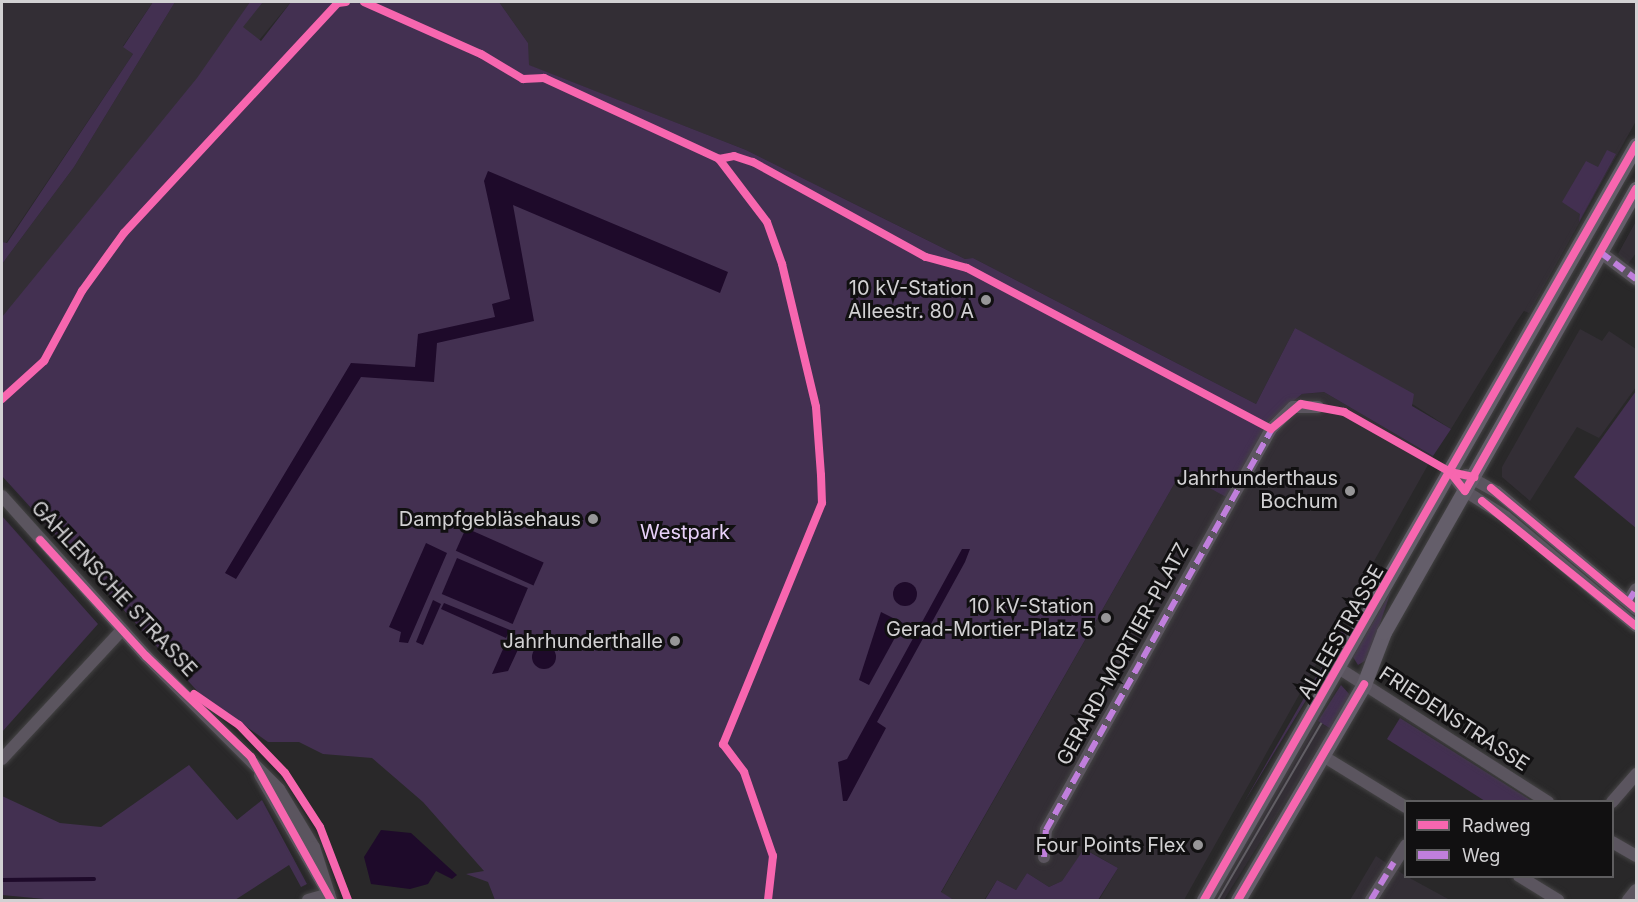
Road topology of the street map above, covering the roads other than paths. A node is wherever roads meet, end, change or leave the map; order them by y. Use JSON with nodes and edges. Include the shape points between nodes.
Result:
{"nodes":[{"id":1,"x":1636,"y":145,"type":"edge"},
{"id":2,"x":1636,"y":189,"type":"edge"},
{"id":3,"x":1600,"y":252,"type":"junction"},
{"id":4,"x":1636,"y":279,"type":"edge"},
{"id":5,"x":1318,"y":407,"type":"dead end"},
{"id":6,"x":1450,"y":472,"type":"junction"},
{"id":7,"x":1474,"y":477,"type":"junction"},
{"id":8,"x":1465,"y":491,"type":"junction"},
{"id":9,"x":2,"y":496,"type":"edge"},
{"id":10,"x":1636,"y":589,"type":"edge"},
{"id":11,"x":1632,"y":605,"type":"edge"},
{"id":12,"x":1636,"y":626,"type":"edge"},
{"id":13,"x":122,"y":630,"type":"junction"},
{"id":14,"x":1340,"y":669,"type":"junction"},
{"id":15,"x":1364,"y":684,"type":"junction"},
{"id":16,"x":1323,"y":756,"type":"junction"},
{"id":17,"x":2,"y":759,"type":"edge"},
{"id":18,"x":1636,"y":774,"type":"edge"},
{"id":19,"x":1546,"y":800,"type":"edge"},
{"id":20,"x":1613,"y":800,"type":"edge"},
{"id":21,"x":1404,"y":806,"type":"edge"},
{"id":22,"x":1614,"y":843,"type":"edge"},
{"id":23,"x":1404,"y":848,"type":"edge"},
{"id":24,"x":1636,"y":856,"type":"edge"},
{"id":25,"x":1044,"y":857,"type":"dead end"},
{"id":26,"x":1522,"y":878,"type":"edge"},
{"id":27,"x":1636,"y":890,"type":"edge"},
{"id":28,"x":330,"y":897,"type":"edge"},
{"id":29,"x":308,"y":900,"type":"edge"},
{"id":30,"x":1204,"y":900,"type":"edge"},
{"id":31,"x":1238,"y":900,"type":"edge"},
{"id":32,"x":1371,"y":900,"type":"edge"},
{"id":33,"x":1558,"y":900,"type":"edge"},
{"id":34,"x":1628,"y":900,"type":"edge"}],
"edges":[{"from":1,"to":6,"type":"main road","name":"ALLEESTRASSE"},
{"from":2,"to":3,"type":"main road","name":"ALLEESTRASSE"},
{"from":3,"to":4,"type":"street"},
{"from":3,"to":7,"type":"main road","name":"ALLEESTRASSE"},
{"from":5,"to":25,"type":"street","name":"GERARD-MORTIER-PLATZ","via":[[1293,407],[1271,429],[1046,831]]},
{"from":6,"to":7,"type":"street"},
{"from":6,"to":8,"type":"street"},
{"from":6,"to":14,"type":"main road","name":"ALLEESTRASSE"},
{"from":7,"to":8,"type":"main road","name":"ALLEESTRASSE"},
{"from":7,"to":11,"type":"street"},
{"from":8,"to":12,"type":"street","via":[[1506,517]]},
{"from":8,"to":15,"type":"main road","name":"ALLEESTRASSE","via":[[1384,632]]},
{"from":9,"to":13,"type":"street","name":"GAHLENSCHE STRASSE"},
{"from":10,"to":11,"type":"street"},
{"from":13,"to":17,"type":"street"},
{"from":13,"to":28,"type":"street","name":"GAHLENSCHE STRASSE","via":[[250,758],[305,829]]},
{"from":14,"to":15,"type":"street","name":"FRIEDENSTRASSE"},
{"from":14,"to":30,"type":"main road","name":"ALLEESTRASSE"},
{"from":15,"to":16,"type":"main road","name":"ALLEESTRASSE"},
{"from":15,"to":19,"type":"street","name":"FRIEDENSTRASSE"},
{"from":16,"to":21,"type":"street"},
{"from":16,"to":31,"type":"main road","name":"ALLEESTRASSE"},
{"from":18,"to":20,"type":"street"},
{"from":22,"to":24,"type":"street"},
{"from":23,"to":32,"type":"street"},
{"from":26,"to":33,"type":"street"},
{"from":27,"to":34,"type":"street"},
{"from":28,"to":29,"type":"street"}]}
